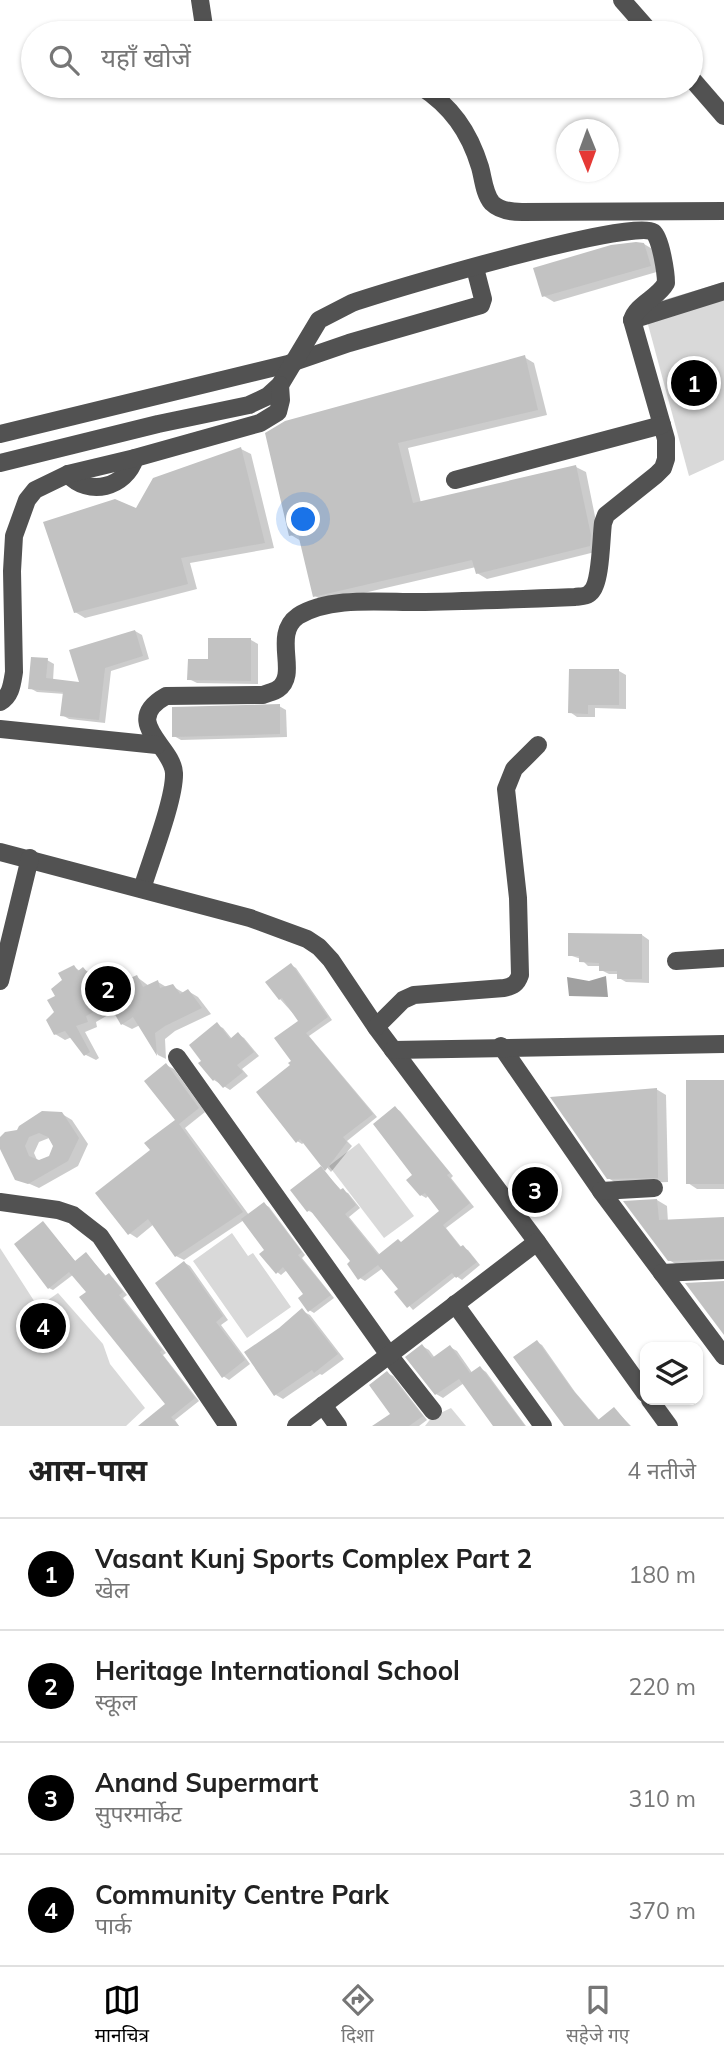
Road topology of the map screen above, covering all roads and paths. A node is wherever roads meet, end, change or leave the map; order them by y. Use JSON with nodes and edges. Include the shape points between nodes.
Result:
{"nodes":[{"id":1,"x":200,"y":0,"type":"edge"},
{"id":2,"x":622,"y":0,"type":"edge"},
{"id":3,"x":203,"y":21,"type":"edge"},
{"id":4,"x":640,"y":21,"type":"edge"},
{"id":5,"x":703,"y":92,"type":"edge"},
{"id":6,"x":437,"y":98,"type":"edge"},
{"id":7,"x":724,"y":116,"type":"edge"},
{"id":8,"x":724,"y":211,"type":"edge"},
{"id":9,"x":475,"y":268,"type":"junction"},
{"id":10,"x":724,"y":291,"type":"edge"},
{"id":11,"x":632,"y":320,"type":"junction"},
{"id":12,"x":296,"y":362,"type":"junction"},
{"id":13,"x":280,"y":385,"type":"junction"},
{"id":14,"x":662,"y":425,"type":"junction"},
{"id":15,"x":0,"y":434,"type":"edge"},
{"id":16,"x":0,"y":463,"type":"edge"},
{"id":17,"x":455,"y":480,"type":"dead end"},
{"id":18,"x":0,"y":702,"type":"edge"},
{"id":19,"x":0,"y":729,"type":"edge"},
{"id":20,"x":157,"y":744,"type":"junction"},
{"id":21,"x":538,"y":745,"type":"dead end"},
{"id":22,"x":0,"y":852,"type":"edge"},
{"id":23,"x":30,"y":859,"type":"junction"},
{"id":24,"x":142,"y":889,"type":"junction"},
{"id":25,"x":724,"y":958,"type":"edge"},
{"id":26,"x":676,"y":961,"type":"dead end"},
{"id":27,"x":0,"y":981,"type":"edge"},
{"id":28,"x":376,"y":1027,"type":"junction"},
{"id":29,"x":724,"y":1044,"type":"edge"},
{"id":30,"x":501,"y":1046,"type":"junction"},
{"id":31,"x":393,"y":1050,"type":"junction"},
{"id":32,"x":177,"y":1057,"type":"dead end"},
{"id":33,"x":654,"y":1188,"type":"dead end"},
{"id":34,"x":601,"y":1191,"type":"junction"},
{"id":35,"x":0,"y":1202,"type":"edge"},
{"id":36,"x":537,"y":1242,"type":"junction"},
{"id":37,"x":724,"y":1270,"type":"edge"},
{"id":38,"x":662,"y":1273,"type":"junction"},
{"id":39,"x":455,"y":1304,"type":"junction"},
{"id":40,"x":389,"y":1355,"type":"junction"},
{"id":41,"x":724,"y":1356,"type":"edge"},
{"id":42,"x":640,"y":1386,"type":"edge"},
{"id":43,"x":323,"y":1405,"type":"junction"},
{"id":44,"x":654,"y":1405,"type":"edge"},
{"id":45,"x":433,"y":1411,"type":"dead end"},
{"id":46,"x":228,"y":1426,"type":"edge"},
{"id":47,"x":296,"y":1426,"type":"edge"},
{"id":48,"x":338,"y":1426,"type":"edge"},
{"id":49,"x":543,"y":1426,"type":"edge"},
{"id":50,"x":669,"y":1426,"type":"edge"}],
"edges":[{"from":1,"to":3,"type":"street"},
{"from":2,"to":4,"type":"street"},
{"from":5,"to":7,"type":"street"},
{"from":6,"to":8,"type":"street","via":[[455,115],[472,147],[487,195],[501,208],[522,212]]},
{"from":9,"to":11,"type":"street","via":[[591,236],[653,232],[666,283]]},
{"from":9,"to":12,"type":"street","via":[[331,312],[319,320]]},
{"from":9,"to":12,"type":"street","via":[[481,305]]},
{"from":10,"to":11,"type":"street"},
{"from":11,"to":14,"type":"street"},
{"from":12,"to":13,"type":"street"},
{"from":12,"to":15,"type":"street"},
{"from":13,"to":16,"type":"street","via":[[248,405]]},
{"from":13,"to":18,"type":"street","via":[[280,407],[260,423],[135,458],[132,469],[113,484],[85,486],[76,484],[68,474],[35,489],[14,536],[14,672],[11,689]]},
{"from":14,"to":17,"type":"street"},
{"from":14,"to":20,"type":"street","via":[[667,449],[663,468],[606,515],[592,592],[575,597],[356,602],[312,610],[288,626],[285,681],[278,690],[263,695],[166,696],[154,703],[149,713],[149,730]]},
{"from":19,"to":20,"type":"street"},
{"from":20,"to":24,"type":"street","via":[[170,757],[173,785]]},
{"from":21,"to":28,"type":"street","via":[[514,769],[506,789],[518,898],[517,981],[512,987],[414,995]]},
{"from":22,"to":23,"type":"street"},
{"from":23,"to":24,"type":"street"},
{"from":23,"to":27,"type":"street"},
{"from":24,"to":28,"type":"street","via":[[250,918],[307,939],[331,960]]},
{"from":25,"to":26,"type":"street"},
{"from":28,"to":31,"type":"street"},
{"from":29,"to":30,"type":"street"},
{"from":30,"to":31,"type":"street"},
{"from":30,"to":34,"type":"street"},
{"from":31,"to":36,"type":"street"},
{"from":32,"to":40,"type":"street"},
{"from":33,"to":34,"type":"street"},
{"from":34,"to":38,"type":"street"},
{"from":35,"to":46,"type":"street","via":[[73,1215],[100,1236]]},
{"from":36,"to":39,"type":"street"},
{"from":36,"to":42,"type":"street"},
{"from":37,"to":38,"type":"street"},
{"from":38,"to":41,"type":"street"},
{"from":39,"to":40,"type":"street"},
{"from":39,"to":49,"type":"street"},
{"from":40,"to":43,"type":"street"},
{"from":40,"to":45,"type":"street"},
{"from":43,"to":47,"type":"street"},
{"from":43,"to":48,"type":"street"},
{"from":44,"to":50,"type":"street"}]}
